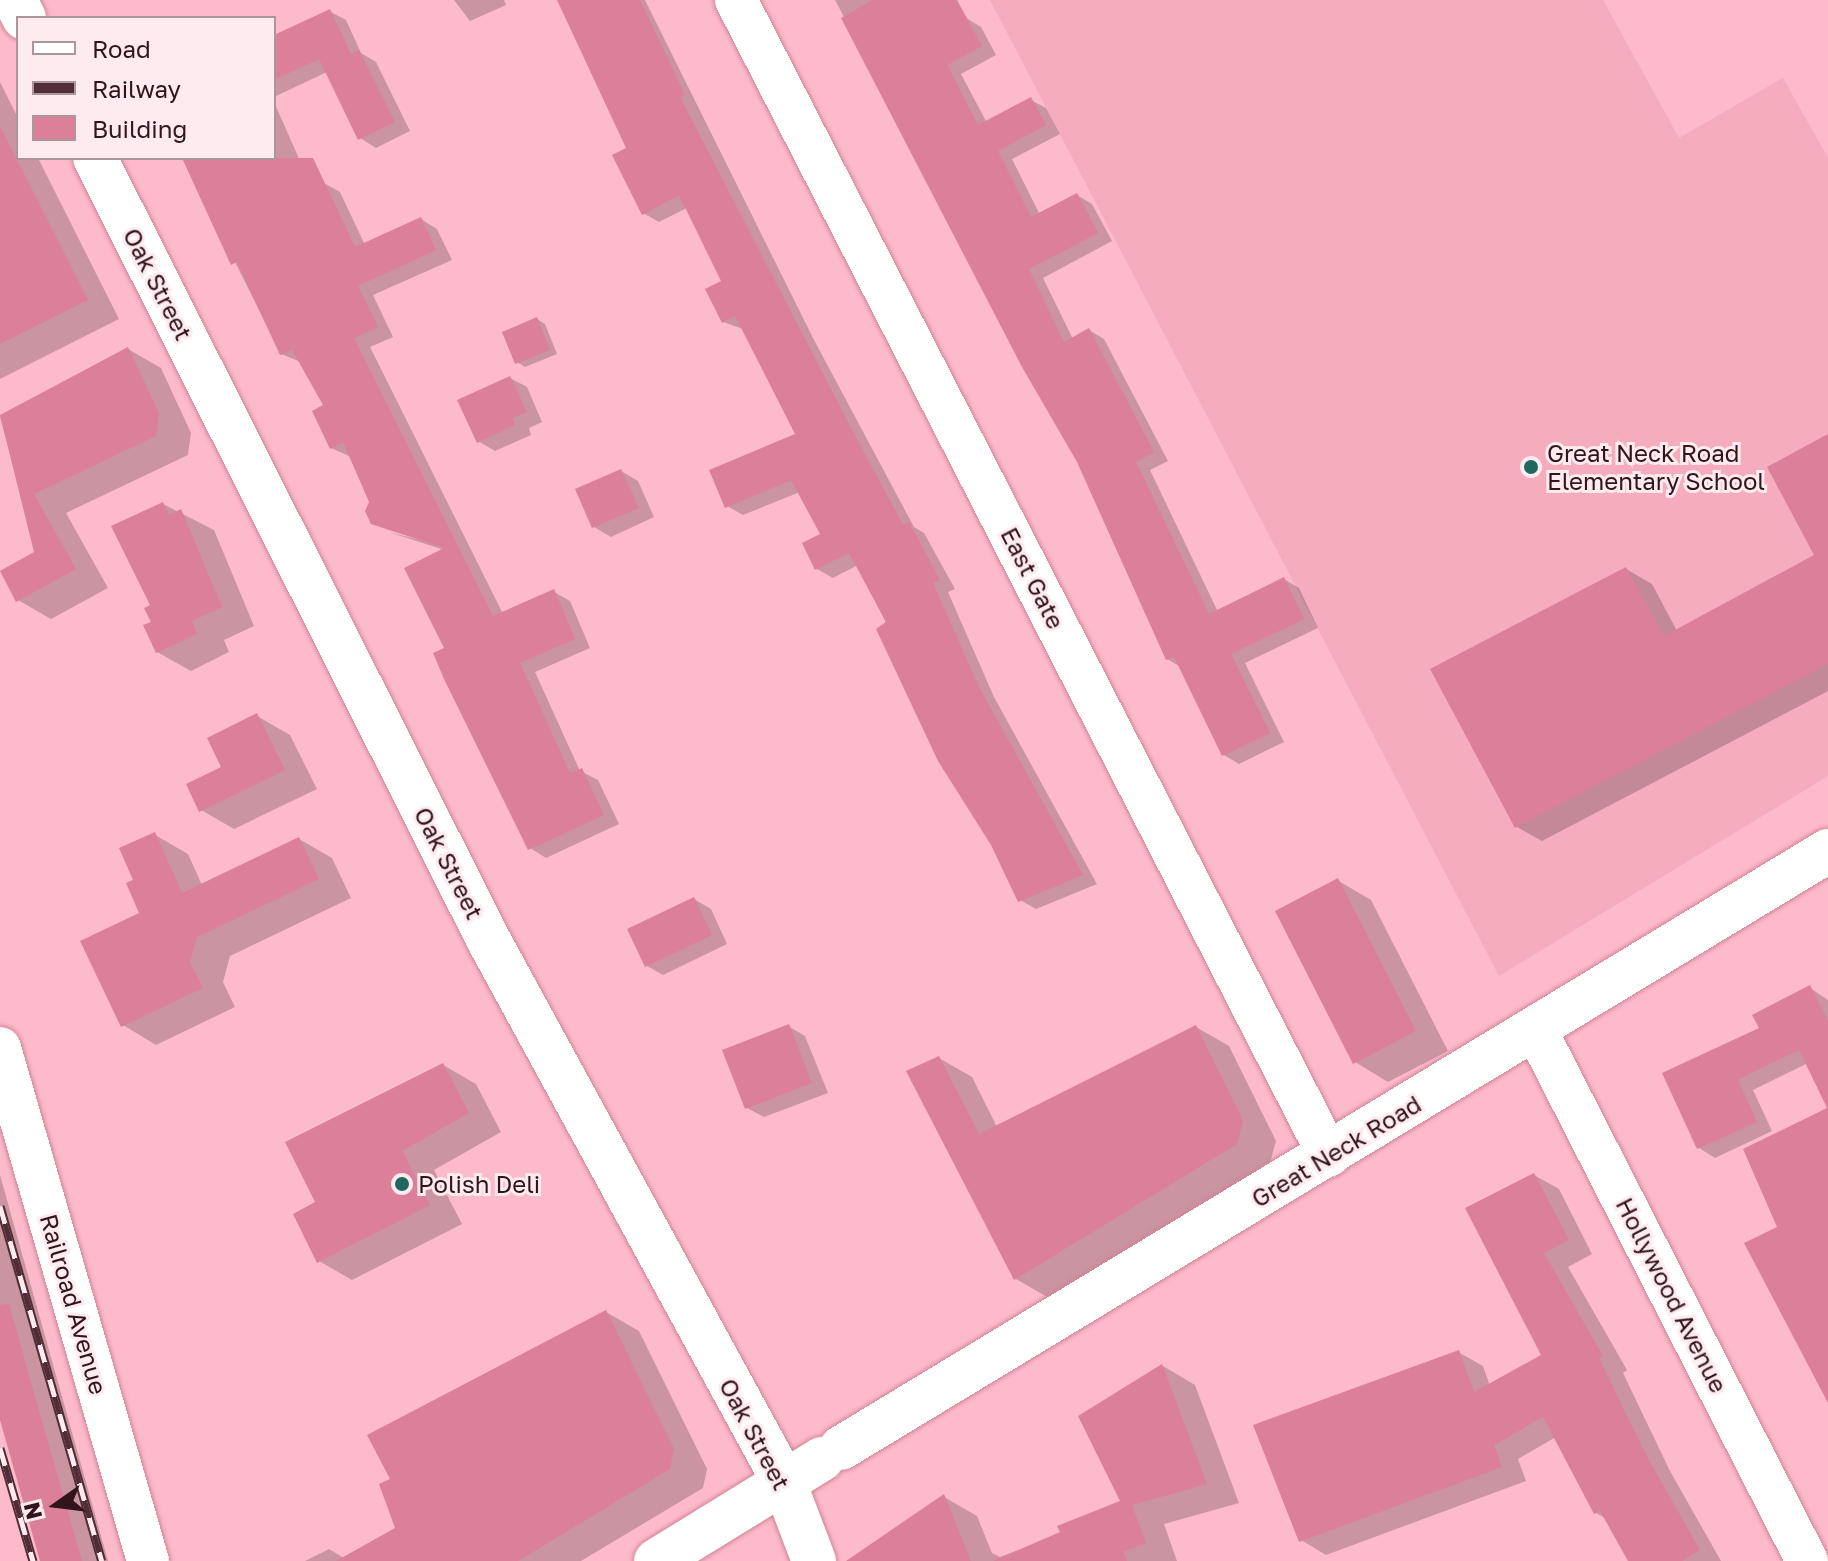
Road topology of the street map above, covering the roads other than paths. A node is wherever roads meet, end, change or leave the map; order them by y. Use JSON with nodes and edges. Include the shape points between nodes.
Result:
{"nodes":[{"id":1,"x":736,"y":0,"type":"edge"},
{"id":2,"x":96,"y":160,"type":"edge"},
{"id":3,"x":1828,"y":851,"type":"edge"},
{"id":4,"x":1536,"y":1030,"type":"junction"},
{"id":5,"x":0,"y":1048,"type":"edge"},
{"id":6,"x":1329,"y":1156,"type":"junction"},
{"id":7,"x":784,"y":1482,"type":"junction"},
{"id":8,"x":148,"y":1561,"type":"edge"},
{"id":9,"x":656,"y":1561,"type":"edge"},
{"id":10,"x":814,"y":1561,"type":"edge"},
{"id":11,"x":1807,"y":1561,"type":"edge"}],
"edges":[{"from":1,"to":6,"type":"street","name":"East Gate"},
{"from":2,"to":7,"type":"main road","name":"Oak Street","via":[[488,939]]},
{"from":3,"to":4,"type":"main road","name":"Great Neck Road"},
{"from":4,"to":6,"type":"main road","name":"Great Neck Road"},
{"from":4,"to":11,"type":"street","name":"Hollywood Avenue"},
{"from":5,"to":8,"type":"street","name":"Railroad Avenue"},
{"from":6,"to":7,"type":"main road","name":"Great Neck Road"},
{"from":7,"to":9,"type":"main road","name":"Great Neck Road"},
{"from":7,"to":10,"type":"main road","name":"Oak Street"}]}
